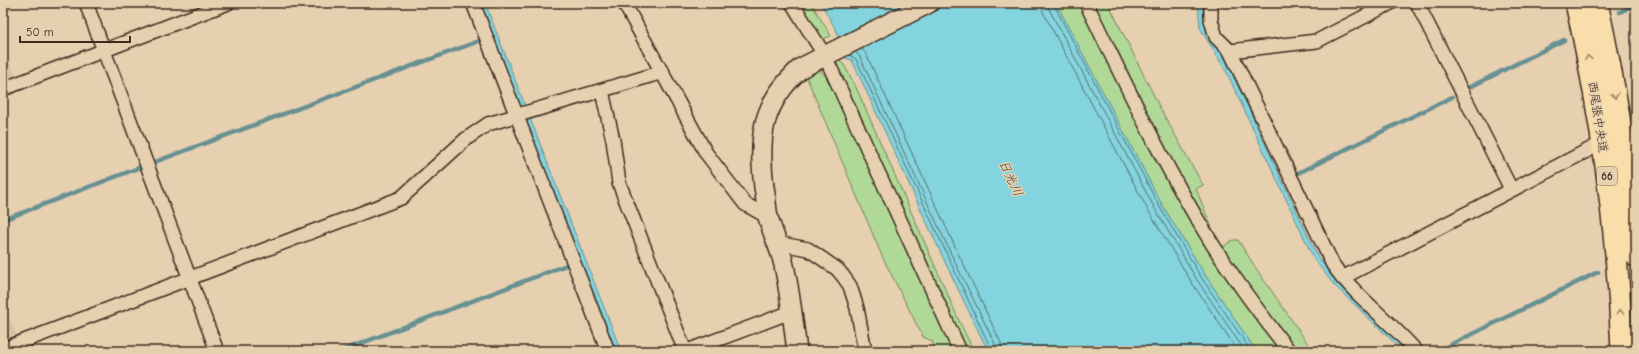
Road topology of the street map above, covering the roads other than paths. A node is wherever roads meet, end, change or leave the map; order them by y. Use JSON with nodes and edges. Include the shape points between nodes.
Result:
{"nodes":[{"id":1,"x":86,"y":3,"type":"edge"},
{"id":2,"x":228,"y":3,"type":"edge"},
{"id":3,"x":473,"y":3,"type":"edge"},
{"id":4,"x":624,"y":3,"type":"edge"},
{"id":5,"x":792,"y":3,"type":"edge"},
{"id":6,"x":929,"y":3,"type":"edge"},
{"id":7,"x":1086,"y":3,"type":"edge"},
{"id":8,"x":1211,"y":3,"type":"edge"},
{"id":9,"x":1391,"y":3,"type":"edge"},
{"id":10,"x":1417,"y":3,"type":"edge"},
{"id":11,"x":1576,"y":3,"type":"edge"},
{"id":12,"x":1597,"y":3,"type":"edge"},
{"id":13,"x":104,"y":50,"type":"junction"},
{"id":14,"x":1230,"y":51,"type":"junction"},
{"id":15,"x":827,"y":55,"type":"junction"},
{"id":16,"x":663,"y":72,"type":"junction"},
{"id":17,"x":3,"y":89,"type":"edge"},
{"id":18,"x":602,"y":91,"type":"junction"},
{"id":19,"x":522,"y":113,"type":"junction"},
{"id":20,"x":1602,"y":142,"type":"junction"},
{"id":21,"x":1511,"y":189,"type":"junction"},
{"id":22,"x":768,"y":217,"type":"junction"},
{"id":23,"x":777,"y":243,"type":"junction"},
{"id":24,"x":1636,"y":256,"type":"edge"},
{"id":25,"x":1342,"y":278,"type":"junction"},
{"id":26,"x":190,"y":279,"type":"junction"},
{"id":27,"x":792,"y":312,"type":"junction"},
{"id":28,"x":3,"y":349,"type":"edge"},
{"id":29,"x":217,"y":351,"type":"edge"},
{"id":30,"x":608,"y":351,"type":"edge"},
{"id":31,"x":686,"y":351,"type":"edge"},
{"id":32,"x":797,"y":351,"type":"edge"},
{"id":33,"x":865,"y":351,"type":"edge"},
{"id":34,"x":960,"y":351,"type":"edge"},
{"id":35,"x":1288,"y":351,"type":"edge"},
{"id":36,"x":1416,"y":351,"type":"edge"},
{"id":37,"x":1622,"y":351,"type":"edge"}],
"edges":[{"from":1,"to":13,"type":"street"},
{"from":2,"to":13,"type":"street"},
{"from":3,"to":19,"type":"street"},
{"from":4,"to":16,"type":"street"},
{"from":5,"to":15,"type":"street"},
{"from":6,"to":15,"type":"street"},
{"from":7,"to":35,"type":"street","via":[[1168,166],[1205,232],[1248,298]]},
{"from":8,"to":14,"type":"street","via":[[1211,20],[1216,37]]},
{"from":9,"to":14,"type":"street","via":[[1317,41]]},
{"from":10,"to":21,"type":"street"},
{"from":20,"to":11,"type":"main road","name":"西尾張中央道","number":"66","one_way":true,"via":[[1587,49]]},
{"from":12,"to":24,"type":"main road","name":"西尾張中央道","number":"66","one_way":true,"via":[[1622,133]]},
{"from":13,"to":17,"type":"street"},
{"from":13,"to":26,"type":"street"},
{"from":14,"to":25,"type":"street","via":[[1324,248]]},
{"from":15,"to":22,"type":"street","via":[[801,68],[788,80],[768,113],[761,146]]},
{"from":15,"to":34,"type":"street"},
{"from":16,"to":18,"type":"street"},
{"from":16,"to":22,"type":"street","via":[[706,153],[745,204]]},
{"from":18,"to":19,"type":"street"},
{"from":18,"to":31,"type":"street","via":[[619,183]]},
{"from":19,"to":26,"type":"street","via":[[488,124],[466,139],[401,198]]},
{"from":19,"to":30,"type":"street"},
{"from":20,"to":21,"type":"street"},
{"from":37,"to":20,"type":"main road","name":"西尾張中央道","number":"66","one_way":true,"via":[[1616,255]]},
{"from":21,"to":25,"type":"street"},
{"from":22,"to":23,"type":"street"},
{"from":23,"to":27,"type":"street","via":[[783,260]]},
{"from":23,"to":33,"type":"street","via":[[808,249],[843,276],[850,286],[857,308]]},
{"from":25,"to":36,"type":"street"},
{"from":26,"to":28,"type":"street"},
{"from":26,"to":29,"type":"street"},
{"from":27,"to":31,"type":"street"},
{"from":27,"to":32,"type":"street"}]}
